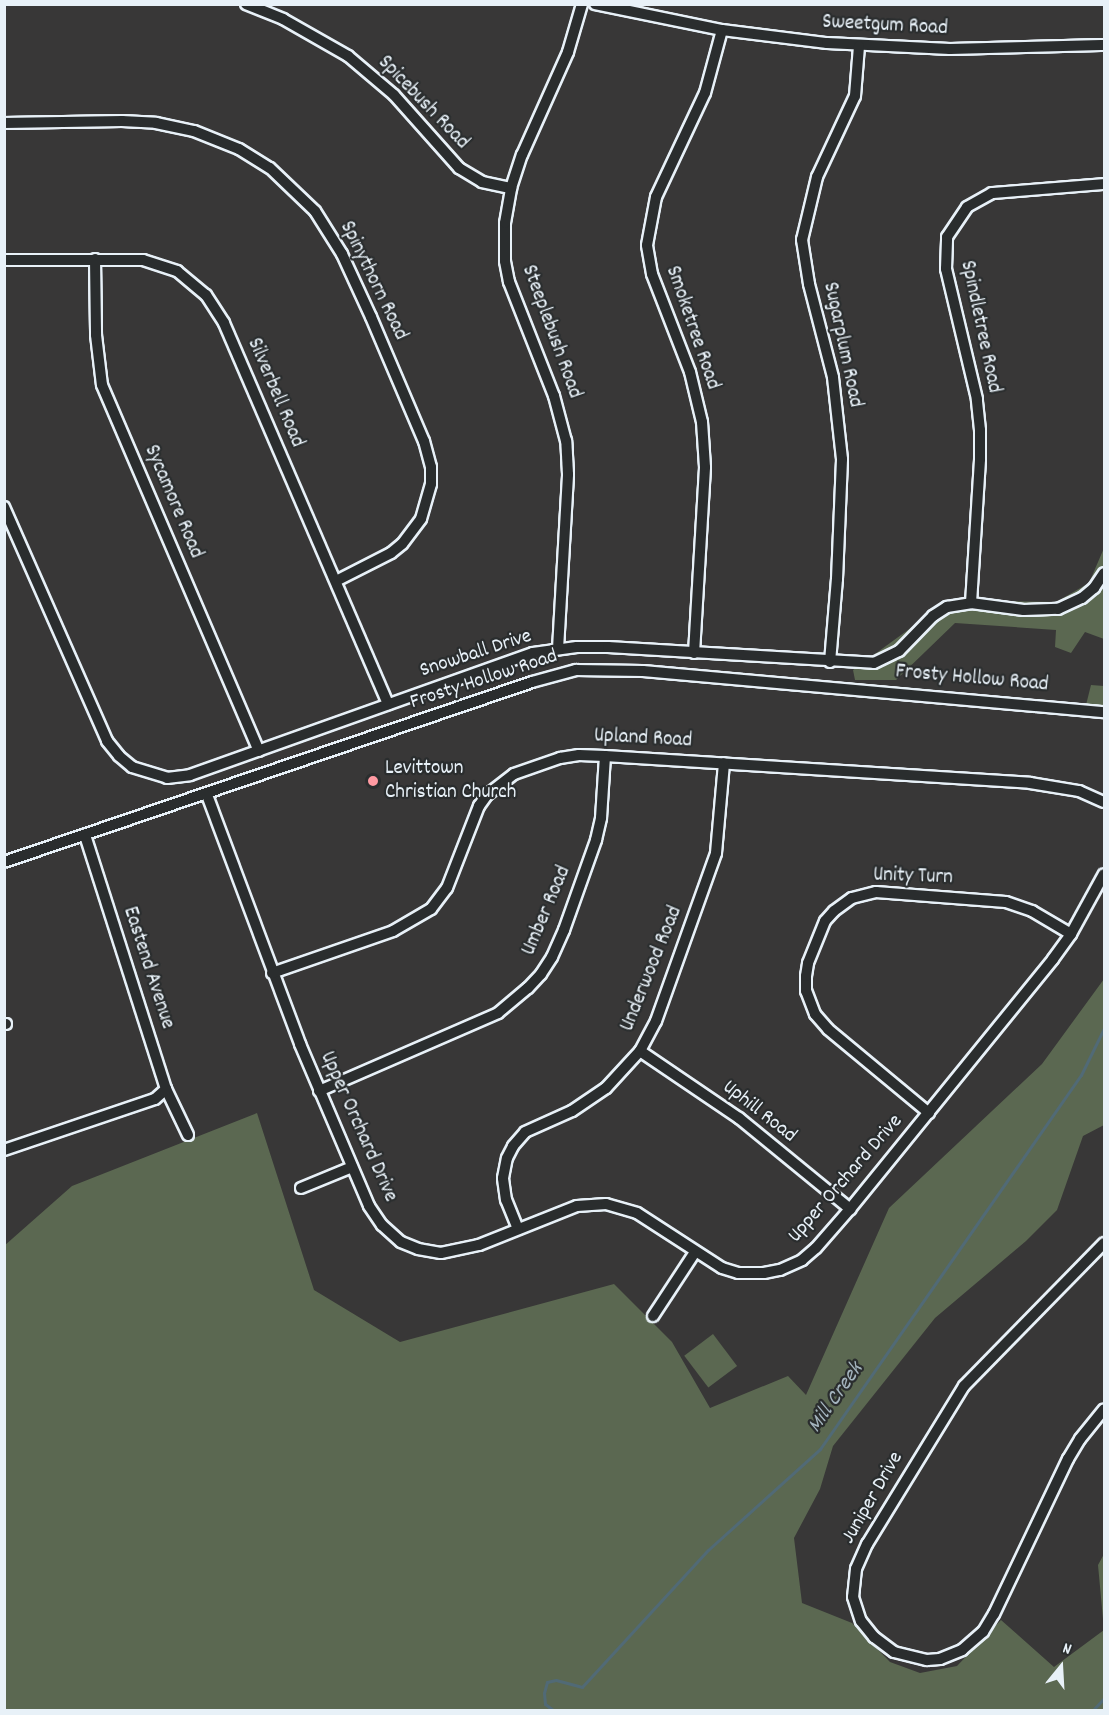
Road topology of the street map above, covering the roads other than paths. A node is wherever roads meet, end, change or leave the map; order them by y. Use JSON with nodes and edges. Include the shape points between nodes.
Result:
{"nodes":[{"id":1,"x":246,"y":4,"type":"edge"},
{"id":2,"x":582,"y":4,"type":"edge"},
{"id":3,"x":595,"y":4,"type":"edge"},
{"id":4,"x":722,"y":30,"type":"junction"},
{"id":5,"x":1104,"y":45,"type":"edge"},
{"id":6,"x":860,"y":46,"type":"junction"},
{"id":7,"x":4,"y":123,"type":"edge"},
{"id":8,"x":1104,"y":184,"type":"edge"},
{"id":9,"x":511,"y":188,"type":"junction"},
{"id":10,"x":95,"y":259,"type":"junction"},
{"id":11,"x":4,"y":260,"type":"edge"},
{"id":12,"x":4,"y":507,"type":"edge"},
{"id":13,"x":1104,"y":573,"type":"edge"},
{"id":14,"x":336,"y":580,"type":"junction"},
{"id":15,"x":971,"y":603,"type":"junction"},
{"id":16,"x":558,"y":649,"type":"junction"},
{"id":17,"x":694,"y":653,"type":"junction"},
{"id":18,"x":830,"y":662,"type":"junction"},
{"id":19,"x":388,"y":705,"type":"junction"},
{"id":20,"x":1104,"y":712,"type":"edge"},
{"id":21,"x":259,"y":751,"type":"junction"},
{"id":22,"x":605,"y":756,"type":"junction"},
{"id":23,"x":724,"y":763,"type":"junction"},
{"id":24,"x":207,"y":795,"type":"junction"},
{"id":25,"x":1104,"y":802,"type":"edge"},
{"id":26,"x":85,"y":836,"type":"junction"},
{"id":27,"x":4,"y":862,"type":"edge"},
{"id":28,"x":1104,"y":874,"type":"edge"},
{"id":29,"x":1071,"y":934,"type":"junction"},
{"id":30,"x":272,"y":973,"type":"junction"},
{"id":31,"x":640,"y":1051,"type":"junction"},
{"id":32,"x":166,"y":1089,"type":"junction"},
{"id":33,"x":319,"y":1091,"type":"junction"},
{"id":34,"x":929,"y":1113,"type":"junction"},
{"id":35,"x":188,"y":1135,"type":"dead end"},
{"id":36,"x":4,"y":1150,"type":"edge"},
{"id":37,"x":352,"y":1167,"type":"junction"},
{"id":38,"x":301,"y":1188,"type":"dead end"},
{"id":39,"x":850,"y":1209,"type":"junction"},
{"id":40,"x":518,"y":1229,"type":"junction"},
{"id":41,"x":1104,"y":1244,"type":"edge"},
{"id":42,"x":695,"y":1252,"type":"junction"},
{"id":43,"x":653,"y":1316,"type":"dead end"},
{"id":44,"x":1104,"y":1409,"type":"edge"}],
"edges":[{"from":1,"to":9,"type":"street","name":"Spicebush Road","via":[[283,19],[348,56],[394,95],[459,168],[482,182]]},
{"from":2,"to":9,"type":"street","name":"Steeplebush Road","via":[[568,52]]},
{"from":3,"to":4,"type":"street","name":"Sweetgum Road"},
{"from":4,"to":6,"type":"street","name":"Sweetgum Road"},
{"from":4,"to":17,"type":"street","name":"Smoketree Road","via":[[705,93],[656,197],[647,245],[657,290],[690,372],[703,431],[705,467]]},
{"from":5,"to":6,"type":"street","name":"Sweetgum Road","via":[[950,49]]},
{"from":6,"to":18,"type":"street","name":"Sugarplum Road","via":[[855,96],[810,194],[802,240],[833,377],[841,448],[842,487]]},
{"from":7,"to":14,"type":"street","name":"Spinythorn Road","via":[[122,121],[194,131],[239,149],[270,168],[315,211],[342,254],[371,317],[424,441],[431,467],[429,495],[421,519],[402,544],[381,559]]},
{"from":8,"to":15,"type":"street","name":"Spindletree Road","via":[[992,193],[967,207],[947,237],[946,269],[980,430]]},
{"from":9,"to":16,"type":"street","name":"Steeplebush Road","via":[[504,245],[509,282],[554,396],[568,457]]},
{"from":10,"to":11,"type":"street","name":"Silverbell Road"},
{"from":10,"to":14,"type":"street","name":"Silverbell Road","via":[[157,262],[188,278],[206,295],[224,323]]},
{"from":10,"to":21,"type":"street","name":"Sycamore Road","via":[[96,335],[102,385]]},
{"from":12,"to":21,"type":"street","name":"Snowball Drive","via":[[107,741],[119,756],[141,772],[167,778],[190,775]]},
{"from":13,"to":15,"type":"street","name":"Snowball Drive","via":[[1082,598],[1058,609]]},
{"from":14,"to":19,"type":"street","name":"Silverbell Road"},
{"from":15,"to":18,"type":"street","name":"Snowball Drive","via":[[947,607],[933,616],[887,659],[874,663]]},
{"from":16,"to":17,"type":"street","name":"Snowball Drive","via":[[608,647]]},
{"from":16,"to":19,"type":"street","name":"Snowball Drive","via":[[510,660]]},
{"from":17,"to":18,"type":"street","name":"Snowball Drive"},
{"from":19,"to":21,"type":"street","name":"Snowball Drive"},
{"from":20,"to":24,"type":"street","name":"Frosty Hollow Road","via":[[655,672],[576,670]]},
{"from":22,"to":23,"type":"street","name":"Upland Road"},
{"from":22,"to":30,"type":"street","name":"Upland Road","via":[[560,758],[502,780],[479,806],[447,888],[431,909],[393,931]]},
{"from":22,"to":33,"type":"street","name":"Umber Road","via":[[596,840],[564,930],[540,974],[498,1013]]},
{"from":23,"to":25,"type":"street","name":"Upland Road","via":[[1051,785],[1079,790]]},
{"from":23,"to":31,"type":"street","name":"Underwood Road","via":[[716,853],[656,1021]]},
{"from":24,"to":26,"type":"street","name":"Frosty Hollow Road"},
{"from":24,"to":30,"type":"street","name":"Upper Orchard Drive"},
{"from":26,"to":27,"type":"street","name":"Frosty Hollow Road"},
{"from":26,"to":32,"type":"street","name":"Eastend Avenue"},
{"from":28,"to":29,"type":"street","name":"Upper Orchard Drive"},
{"from":29,"to":34,"type":"street","name":"Upper Orchard Drive"},
{"from":29,"to":34,"type":"street","name":"Unity Turn","via":[[1032,911],[1006,902],[876,892],[852,898],[825,921],[806,976],[806,991],[815,1014]]},
{"from":30,"to":33,"type":"street","name":"Upper Orchard Drive"},
{"from":31,"to":39,"type":"street","name":"Uphill Road","via":[[739,1118]]},
{"from":31,"to":40,"type":"street","name":"Underwood Road","via":[[599,1092],[572,1111],[525,1132],[513,1146],[503,1178],[506,1200]]},
{"from":32,"to":35,"type":"street","name":"Eastend Avenue"},
{"from":32,"to":36,"type":"street","via":[[147,1102]]},
{"from":33,"to":37,"type":"street","name":"Upper Orchard Drive"},
{"from":34,"to":39,"type":"street","name":"Upper Orchard Drive"},
{"from":37,"to":38,"type":"street"},
{"from":37,"to":40,"type":"street","name":"Upper Orchard Drive","via":[[382,1225],[401,1242],[418,1249],[441,1253],[465,1250]]},
{"from":39,"to":42,"type":"street","name":"Upper Orchard Drive","via":[[816,1248],[780,1270],[738,1273]]},
{"from":40,"to":42,"type":"street","name":"Upper Orchard Drive","via":[[577,1206],[606,1204],[637,1213]]},
{"from":41,"to":44,"type":"street","name":"Juniper Drive","via":[[964,1386],[867,1544],[856,1569],[854,1597],[861,1621],[874,1637],[894,1652],[927,1660],[962,1650],[983,1632],[1068,1459]]},
{"from":42,"to":43,"type":"street"}]}
